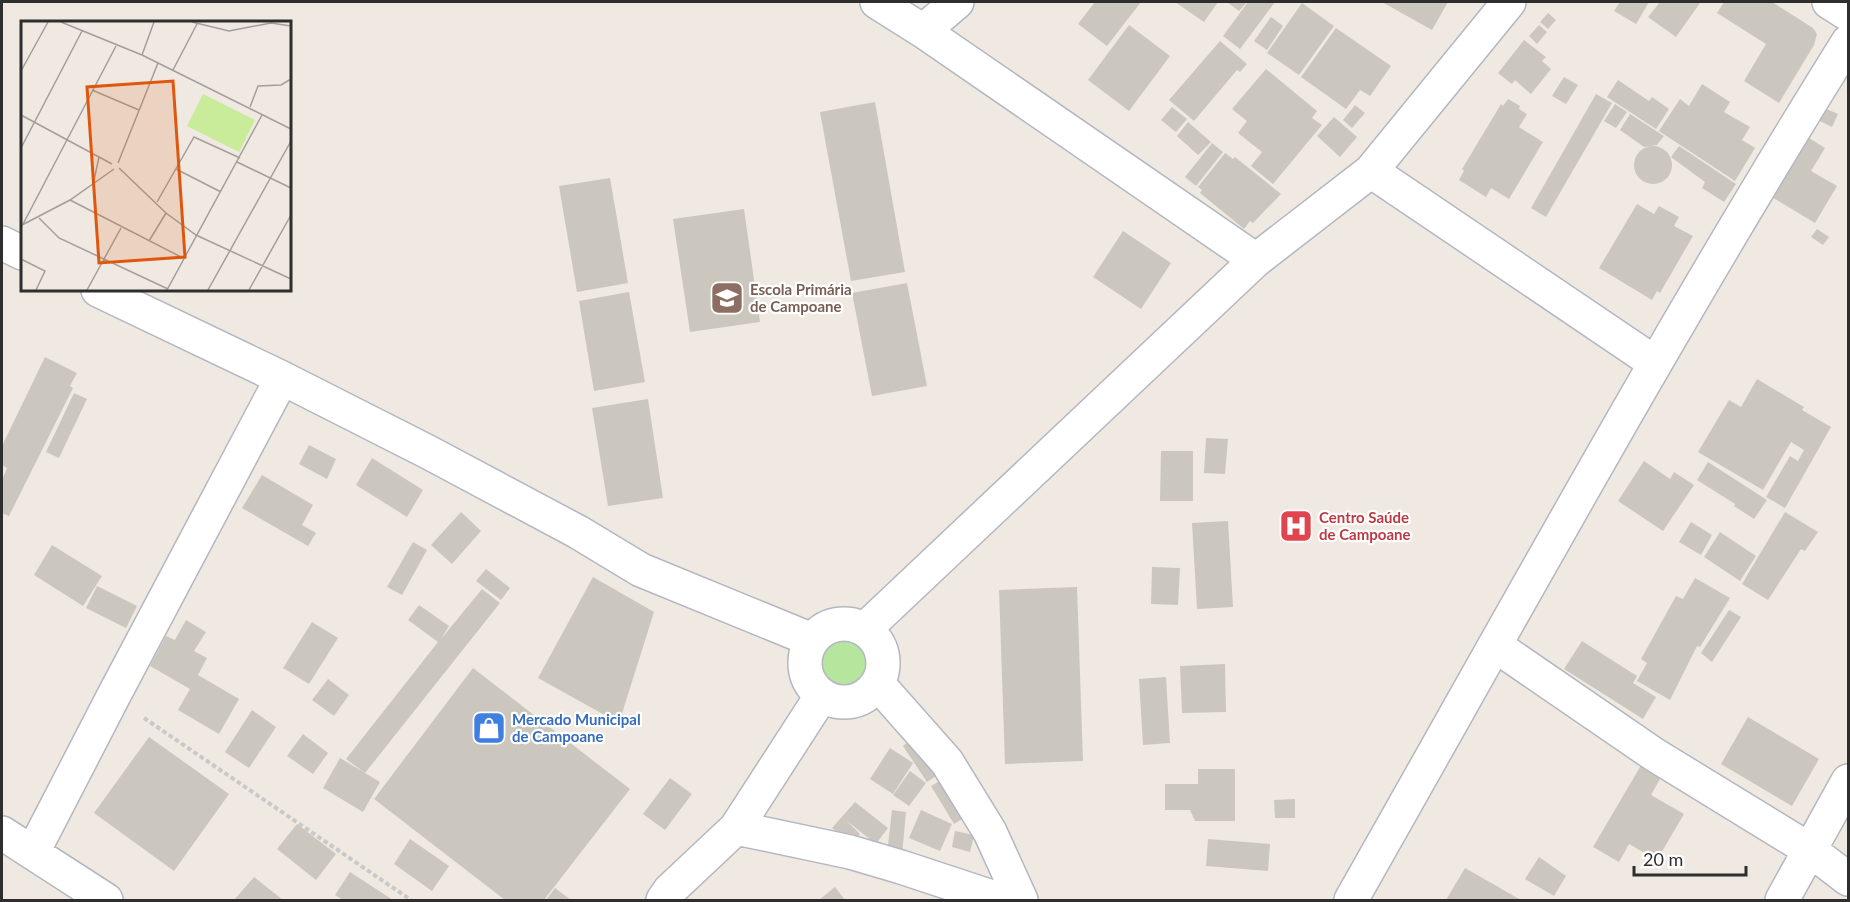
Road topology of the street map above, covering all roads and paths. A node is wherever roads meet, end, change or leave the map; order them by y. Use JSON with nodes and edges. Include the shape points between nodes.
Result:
{"nodes":[{"id":1,"x":877,"y":2,"type":"edge"},
{"id":2,"x":957,"y":2,"type":"edge"},
{"id":3,"x":1509,"y":2,"type":"edge"},
{"id":4,"x":1829,"y":2,"type":"edge"},
{"id":5,"x":1848,"y":14,"type":"edge"},
{"id":6,"x":923,"y":31,"type":"junction"},
{"id":7,"x":1848,"y":42,"type":"edge"},
{"id":8,"x":1371,"y":171,"type":"junction"},
{"id":9,"x":2,"y":243,"type":"edge"},
{"id":10,"x":21,"y":253,"type":"edge"},
{"id":11,"x":1256,"y":260,"type":"junction"},
{"id":12,"x":100,"y":291,"type":"edge"},
{"id":13,"x":1655,"y":363,"type":"junction"},
{"id":14,"x":282,"y":378,"type":"junction"},
{"id":15,"x":865,"y":629,"type":"junction"},
{"id":16,"x":812,"y":640,"type":"junction"},
{"id":17,"x":1496,"y":646,"type":"junction"},
{"id":18,"x":878,"y":684,"type":"junction"},
{"id":19,"x":822,"y":695,"type":"junction"},
{"id":20,"x":113,"y":697,"type":"junction"},
{"id":21,"x":1848,"y":781,"type":"edge"},
{"id":22,"x":736,"y":828,"type":"junction"},
{"id":23,"x":2,"y":833,"type":"edge"},
{"id":24,"x":1810,"y":850,"type":"junction"},
{"id":25,"x":33,"y":852,"type":"junction"},
{"id":26,"x":1848,"y":879,"type":"edge"},
{"id":27,"x":106,"y":900,"type":"edge"},
{"id":28,"x":411,"y":900,"type":"edge"},
{"id":29,"x":663,"y":900,"type":"edge"},
{"id":30,"x":1001,"y":900,"type":"edge"},
{"id":31,"x":1022,"y":900,"type":"edge"},
{"id":32,"x":1351,"y":900,"type":"edge"},
{"id":33,"x":1782,"y":900,"type":"edge"}],
"edges":[{"from":1,"to":6,"type":"street"},
{"from":2,"to":6,"type":"street"},
{"from":3,"to":8,"type":"street"},
{"from":4,"to":5,"type":"street"},
{"from":6,"to":11,"type":"street"},
{"from":7,"to":13,"type":"street"},
{"from":8,"to":11,"type":"street"},
{"from":8,"to":13,"type":"street"},
{"from":9,"to":10,"type":"street"},
{"from":11,"to":15,"type":"street"},
{"from":12,"to":14,"type":"street"},
{"from":13,"to":17,"type":"street"},
{"from":14,"to":16,"type":"street","via":[[568,526],[641,570]]},
{"from":14,"to":20,"type":"street"},
{"from":15,"to":16,"type":"street","via":[[837,624]]},
{"from":15,"to":18,"type":"street","via":[[882,654]]},
{"from":16,"to":19,"type":"street","via":[[805,670]]},
{"from":17,"to":24,"type":"street","via":[[1655,755]]},
{"from":17,"to":32,"type":"street"},
{"from":18,"to":19,"type":"street","via":[[867,696],[852,702],[836,702]]},
{"from":18,"to":31,"type":"street","via":[[947,762],[990,832]]},
{"from":19,"to":22,"type":"street"},
{"from":20,"to":25,"type":"street"},
{"from":20,"to":28,"type":"path"},
{"from":21,"to":24,"type":"street"},
{"from":22,"to":29,"type":"street"},
{"from":22,"to":30,"type":"street","via":[[850,852]]},
{"from":23,"to":25,"type":"street"},
{"from":24,"to":26,"type":"street"},
{"from":24,"to":33,"type":"street"},
{"from":25,"to":27,"type":"street"}]}
